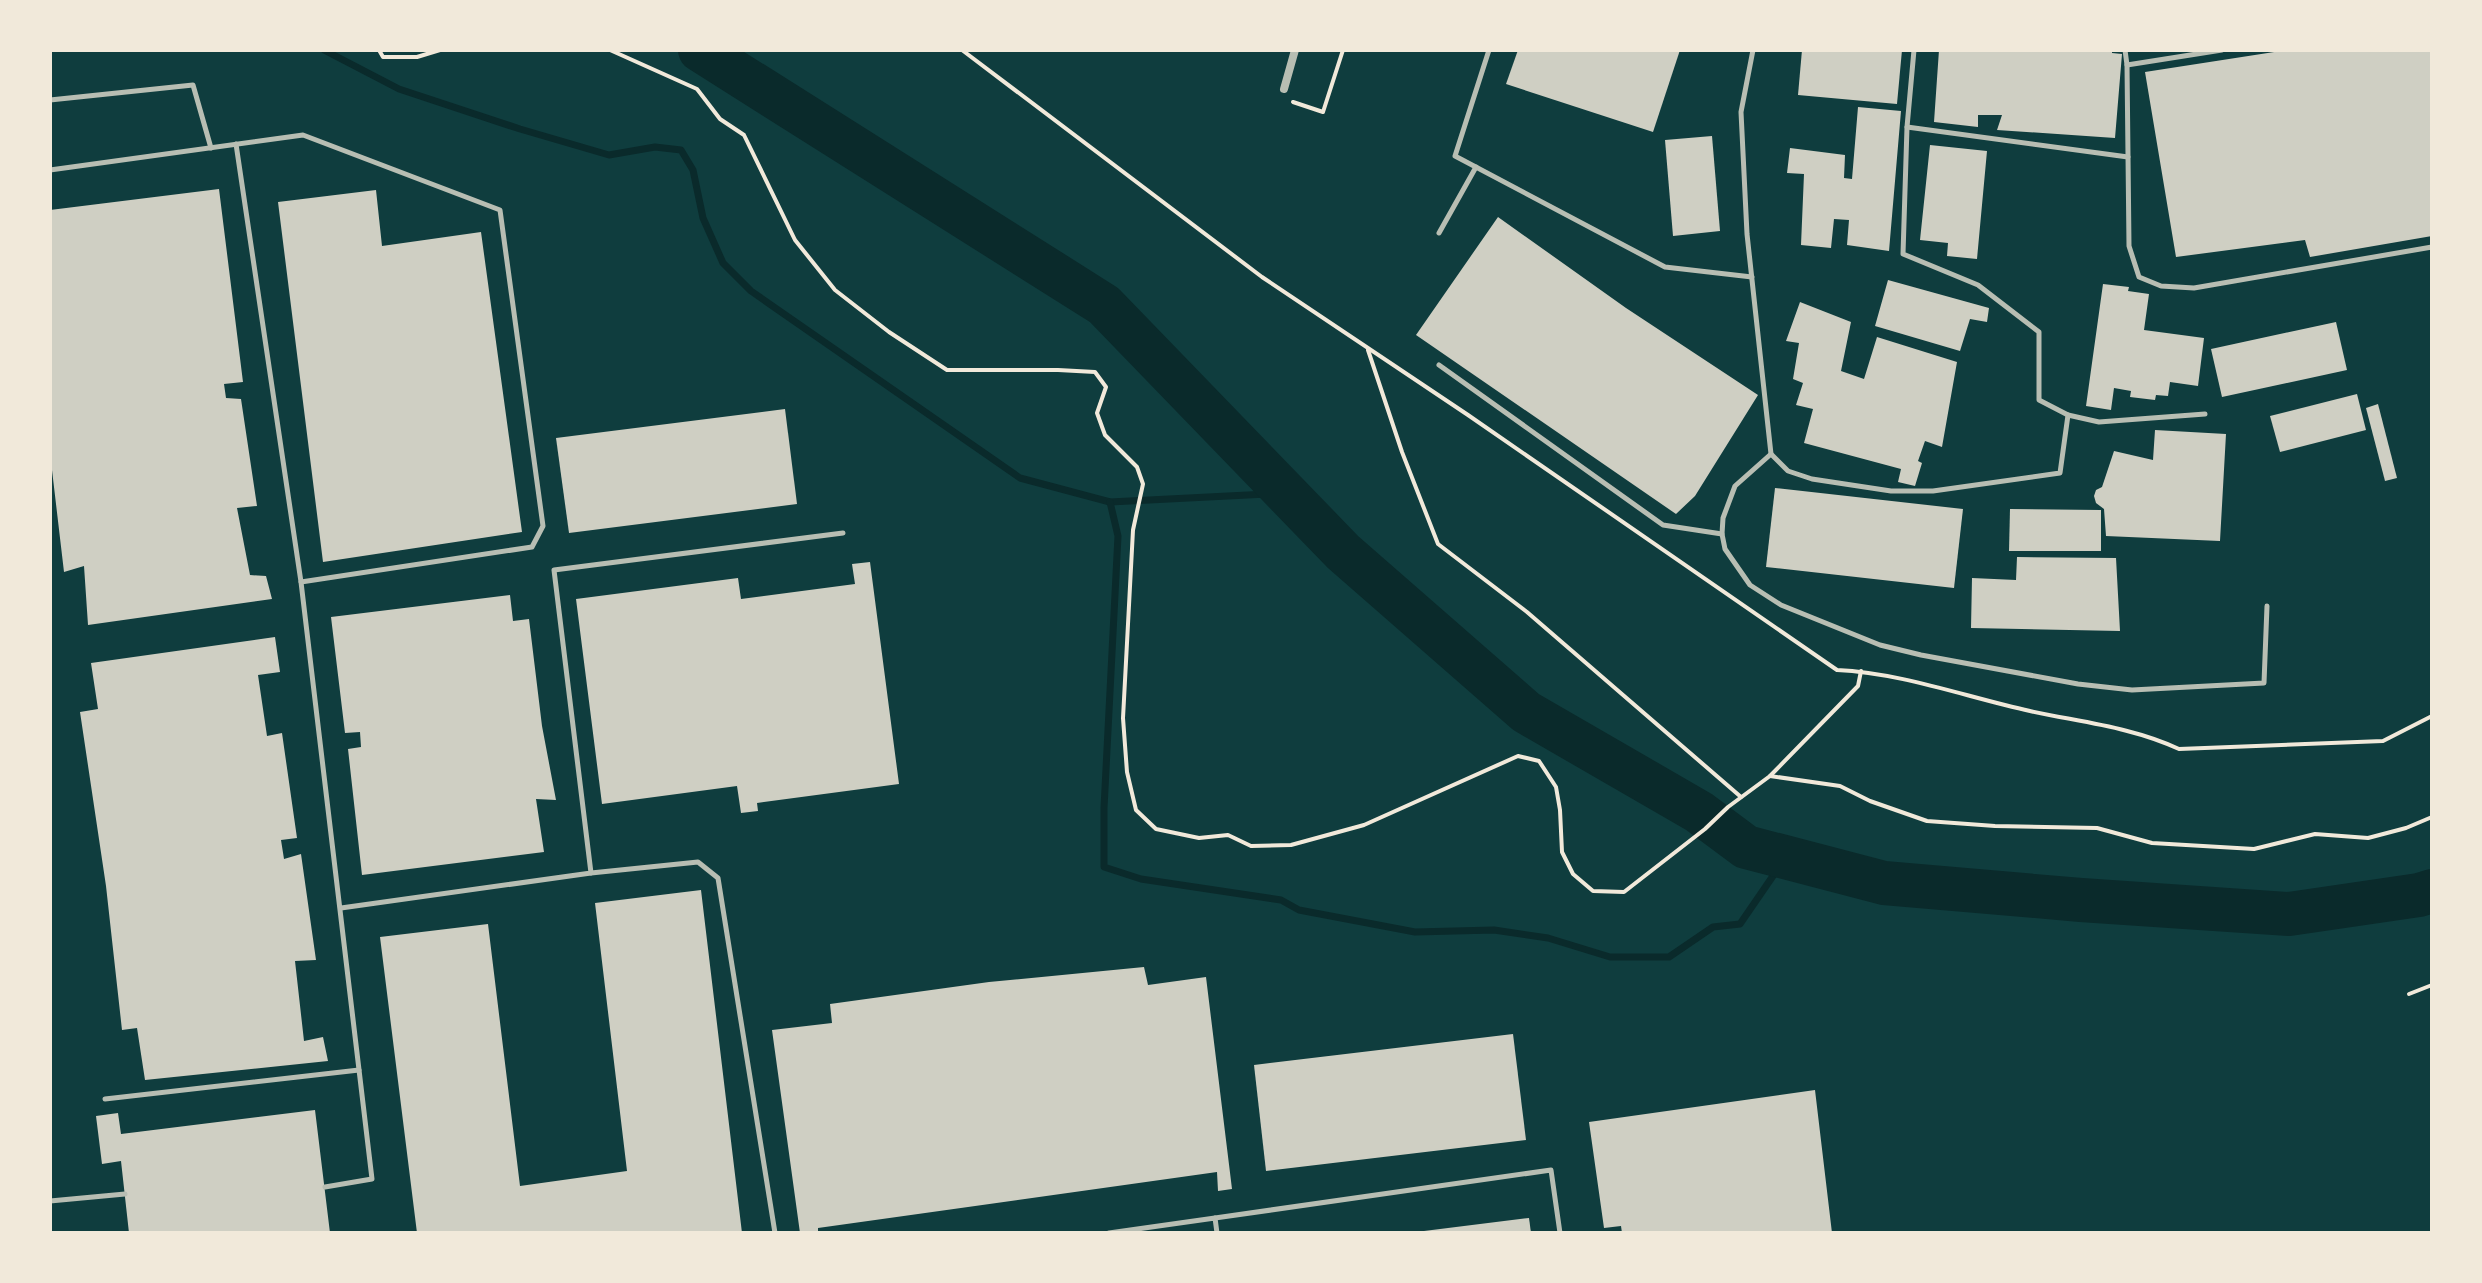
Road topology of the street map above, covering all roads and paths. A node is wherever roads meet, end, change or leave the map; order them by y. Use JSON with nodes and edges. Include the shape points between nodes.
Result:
{"nodes":[{"id":1,"x":379,"y":50,"type":"edge"},
{"id":2,"x":440,"y":50,"type":"edge"},
{"id":3,"x":610,"y":50,"type":"edge"},
{"id":4,"x":962,"y":50,"type":"edge"},
{"id":5,"x":1295,"y":50,"type":"edge"},
{"id":6,"x":1343,"y":50,"type":"edge"},
{"id":7,"x":1489,"y":50,"type":"edge"},
{"id":8,"x":1753,"y":50,"type":"edge"},
{"id":9,"x":1914,"y":50,"type":"edge"},
{"id":10,"x":2125,"y":50,"type":"edge"},
{"id":11,"x":2222,"y":50,"type":"edge"},
{"id":12,"x":2127,"y":65,"type":"junction"},
{"id":13,"x":1284,"y":89,"type":"joint"},
{"id":14,"x":50,"y":100,"type":"edge"},
{"id":15,"x":1907,"y":127,"type":"junction"},
{"id":16,"x":236,"y":144,"type":"junction"},
{"id":17,"x":211,"y":148,"type":"junction"},
{"id":18,"x":2128,"y":157,"type":"junction"},
{"id":19,"x":1476,"y":167,"type":"junction"},
{"id":20,"x":50,"y":170,"type":"edge"},
{"id":21,"x":1439,"y":233,"type":"dead end"},
{"id":22,"x":2432,"y":247,"type":"edge"},
{"id":23,"x":1752,"y":277,"type":"junction"},
{"id":24,"x":1367,"y":347,"type":"junction"},
{"id":25,"x":1439,"y":365,"type":"dead end"},
{"id":26,"x":2205,"y":414,"type":"dead end"},
{"id":27,"x":2068,"y":415,"type":"junction"},
{"id":28,"x":1771,"y":454,"type":"junction"},
{"id":29,"x":843,"y":533,"type":"dead end"},
{"id":30,"x":1722,"y":534,"type":"junction"},
{"id":31,"x":301,"y":582,"type":"junction"},
{"id":32,"x":2267,"y":606,"type":"dead end"},
{"id":33,"x":1861,"y":671,"type":"junction"},
{"id":34,"x":2432,"y":716,"type":"edge"},
{"id":35,"x":1770,"y":776,"type":"junction"},
{"id":36,"x":1741,"y":797,"type":"junction"},
{"id":37,"x":2432,"y":817,"type":"edge"},
{"id":38,"x":591,"y":873,"type":"junction"},
{"id":39,"x":341,"y":908,"type":"junction"},
{"id":40,"x":2432,"y":985,"type":"edge"},
{"id":41,"x":2409,"y":994,"type":"dead end"},
{"id":42,"x":359,"y":1070,"type":"junction"},
{"id":43,"x":105,"y":1099,"type":"dead end"},
{"id":44,"x":325,"y":1187,"type":"dead end"},
{"id":45,"x":125,"y":1194,"type":"dead end"},
{"id":46,"x":50,"y":1201,"type":"edge"},
{"id":47,"x":1215,"y":1218,"type":"junction"},
{"id":48,"x":775,"y":1233,"type":"edge"},
{"id":49,"x":1109,"y":1233,"type":"edge"},
{"id":50,"x":1217,"y":1233,"type":"edge"},
{"id":51,"x":1560,"y":1233,"type":"edge"}],
"edges":[{"from":1,"to":2,"type":"path","via":[[383,57],[417,57]]},
{"from":3,"to":36,"type":"path","via":[[697,89],[720,119],[744,135],[795,240],[835,290],[889,332],[947,370],[1095,372],[1106,387],[1097,413],[1105,435],[1137,467],[1143,484],[1133,530],[1123,718],[1136,810],[1156,829],[1199,838],[1228,835],[1251,846],[1291,845],[1364,825],[1518,756],[1539,761],[1556,787],[1562,852],[1573,874],[1593,891],[1624,892]]},
{"from":4,"to":24,"type":"path","via":[[1262,277]]},
{"from":5,"to":13,"type":"street"},
{"from":6,"to":13,"type":"path","via":[[1323,112],[1281,98]]},
{"from":7,"to":19,"type":"lane","via":[[1455,156]]},
{"from":8,"to":23,"type":"lane","via":[[1741,112]]},
{"from":9,"to":15,"type":"lane"},
{"from":10,"to":12,"type":"lane"},
{"from":11,"to":12,"type":"lane"},
{"from":12,"to":18,"type":"lane"},
{"from":14,"to":17,"type":"lane","via":[[193,85]]},
{"from":15,"to":18,"type":"lane"},
{"from":15,"to":27,"type":"lane","via":[[1903,254],[1978,285],[2039,332],[2039,400]]},
{"from":16,"to":17,"type":"lane"},
{"from":16,"to":31,"type":"lane"},
{"from":16,"to":31,"type":"lane","via":[[303,135],[500,210],[543,526],[532,547]]},
{"from":17,"to":20,"type":"lane"},
{"from":18,"to":22,"type":"lane","via":[[2129,246],[2139,277],[2161,286],[2194,288]]},
{"from":19,"to":21,"type":"lane"},
{"from":19,"to":23,"type":"lane","via":[[1665,267]]},
{"from":23,"to":28,"type":"lane"},
{"from":24,"to":33,"type":"path","via":[[1837,670]]},
{"from":24,"to":36,"type":"path","via":[[1438,544],[1527,612]]},
{"from":25,"to":30,"type":"lane","via":[[1663,525]]},
{"from":26,"to":27,"type":"lane","via":[[2099,422]]},
{"from":27,"to":28,"type":"lane","via":[[2060,473],[1967,487],[1891,491],[1812,479],[1788,471]]},
{"from":28,"to":30,"type":"lane","via":[[1735,486]]},
{"from":29,"to":38,"type":"lane","via":[[554,570]]},
{"from":30,"to":32,"type":"lane","via":[[1725,549],[1750,585],[1781,605],[1880,645],[2078,684],[2132,690],[2264,683]]},
{"from":31,"to":39,"type":"lane"},
{"from":33,"to":34,"type":"path","via":[[2152,737],[2179,749],[2383,741]]},
{"from":33,"to":35,"type":"path","via":[[1858,686]]},
{"from":35,"to":36,"type":"path"},
{"from":35,"to":37,"type":"path","via":[[1840,786],[1927,821],[2097,828],[2152,843],[2254,849],[2315,834],[2368,838]]},
{"from":38,"to":39,"type":"lane"},
{"from":38,"to":48,"type":"lane","via":[[698,862],[718,878]]},
{"from":39,"to":42,"type":"lane"},
{"from":40,"to":41,"type":"path"},
{"from":42,"to":43,"type":"lane"},
{"from":42,"to":44,"type":"lane","via":[[372,1179]]},
{"from":45,"to":46,"type":"lane"},
{"from":47,"to":49,"type":"lane"},
{"from":47,"to":50,"type":"lane"},
{"from":47,"to":51,"type":"lane","via":[[1551,1170]]}]}
